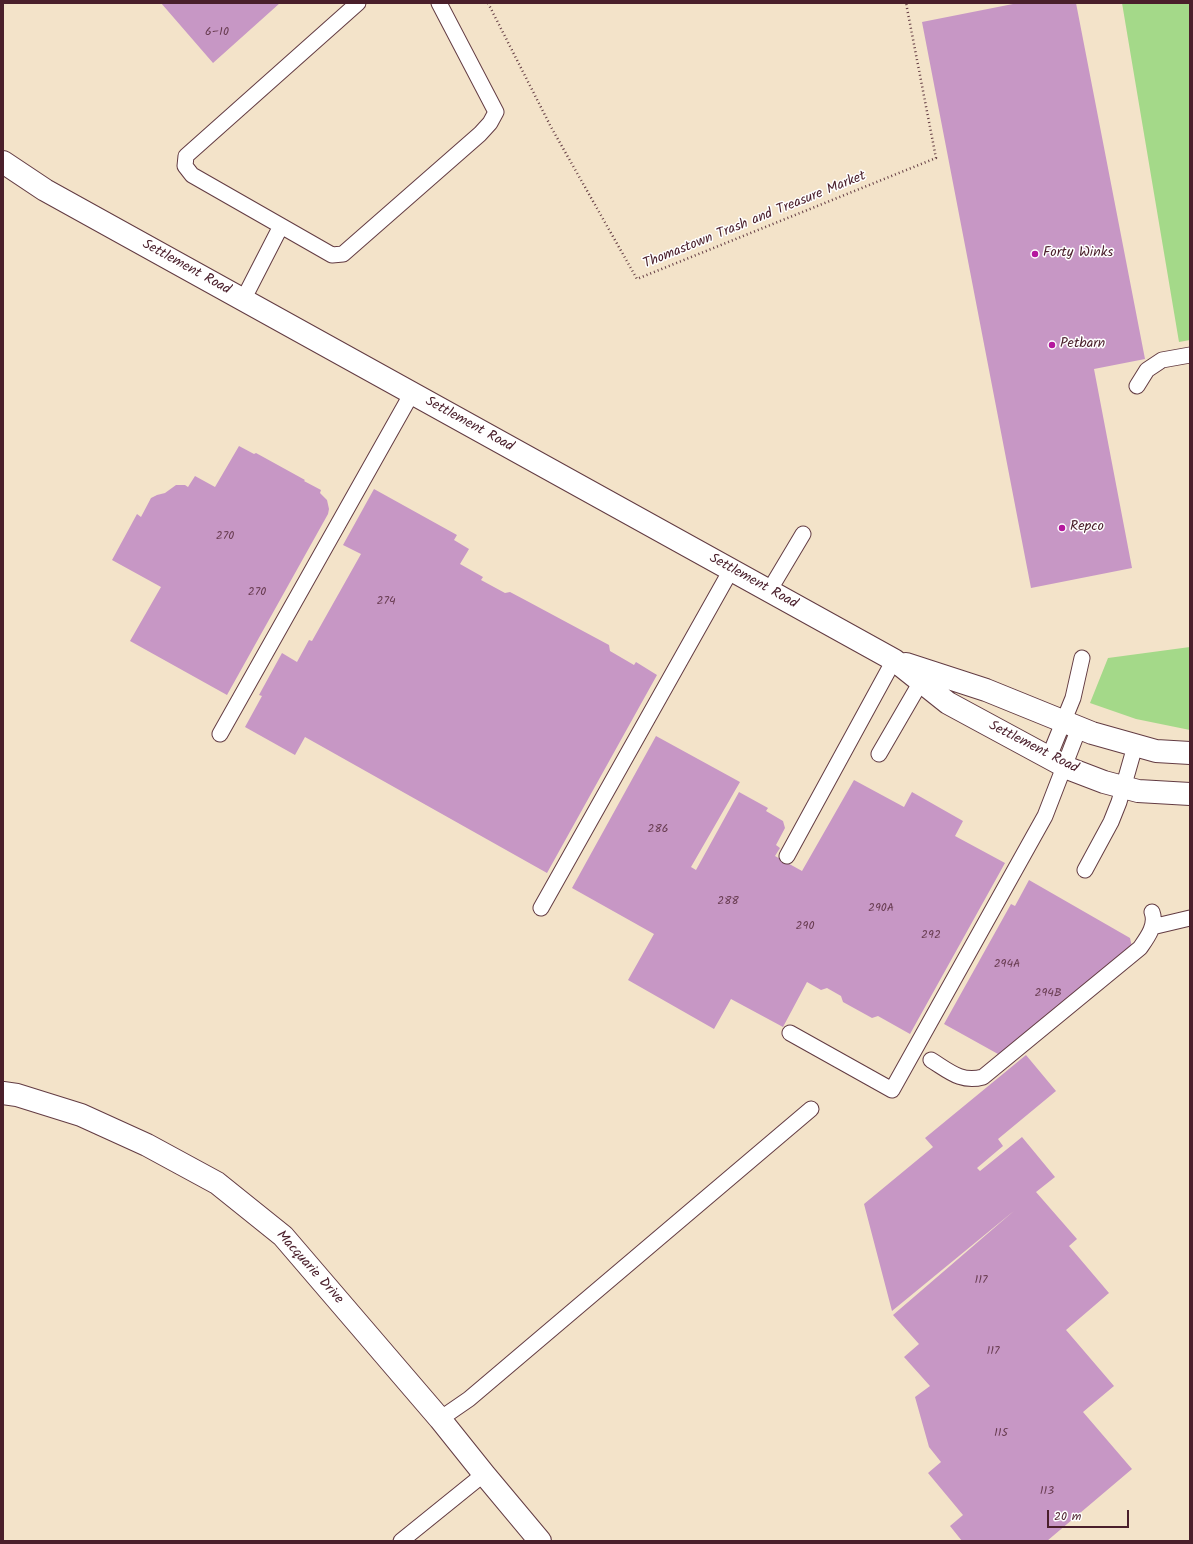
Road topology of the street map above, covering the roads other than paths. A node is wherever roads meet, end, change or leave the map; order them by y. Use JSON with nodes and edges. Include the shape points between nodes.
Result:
{"nodes":[{"id":1,"x":358,"y":3,"type":"edge"},
{"id":2,"x":439,"y":3,"type":"edge"},
{"id":3,"x":3,"y":162,"type":"edge"},
{"id":4,"x":3,"y":179,"type":"edge"},
{"id":5,"x":45,"y":190,"type":"junction"},
{"id":6,"x":281,"y":226,"type":"junction"},
{"id":7,"x":243,"y":300,"type":"junction"},
{"id":8,"x":1190,"y":355,"type":"edge"},
{"id":9,"x":1137,"y":386,"type":"dead end"},
{"id":10,"x":412,"y":393,"type":"junction"},
{"id":11,"x":803,"y":534,"type":"dead end"},
{"id":12,"x":731,"y":570,"type":"junction"},
{"id":13,"x":769,"y":591,"type":"junction"},
{"id":14,"x":1082,"y":658,"type":"dead end"},
{"id":15,"x":894,"y":660,"type":"junction"},
{"id":16,"x":924,"y":676,"type":"junction"},
{"id":17,"x":1071,"y":725,"type":"junction"},
{"id":18,"x":220,"y":734,"type":"dead end"},
{"id":19,"x":1135,"y":746,"type":"junction"},
{"id":20,"x":1190,"y":753,"type":"edge"},
{"id":21,"x":880,"y":754,"type":"dead end"},
{"id":22,"x":1057,"y":761,"type":"junction"},
{"id":23,"x":1190,"y":794,"type":"edge"},
{"id":24,"x":787,"y":856,"type":"dead end"},
{"id":25,"x":1085,"y":870,"type":"dead end"},
{"id":26,"x":541,"y":908,"type":"dead end"},
{"id":27,"x":1152,"y":912,"type":"dead end"},
{"id":28,"x":1190,"y":918,"type":"edge"},
{"id":29,"x":1152,"y":927,"type":"junction"},
{"id":30,"x":790,"y":1033,"type":"dead end"},
{"id":31,"x":931,"y":1060,"type":"dead end"},
{"id":32,"x":3,"y":1093,"type":"edge"},
{"id":33,"x":811,"y":1109,"type":"dead end"},
{"id":34,"x":440,"y":1419,"type":"junction"},
{"id":35,"x":484,"y":1474,"type":"junction"},
{"id":36,"x":401,"y":1541,"type":"edge"},
{"id":37,"x":540,"y":1541,"type":"edge"}],
"edges":[{"from":1,"to":6,"type":"lane","via":[[186,156],[185,166],[192,175]]},
{"from":2,"to":6,"type":"lane","via":[[496,112],[490,123],[343,254],[332,254]]},
{"from":3,"to":5,"type":"main road","name":"Settlement Road"},
{"from":4,"to":5,"type":"main road","name":"Settlement Road"},
{"from":5,"to":7,"type":"main road","name":"Settlement Road"},
{"from":6,"to":7,"type":"lane"},
{"from":7,"to":10,"type":"main road","name":"Settlement Road"},
{"from":8,"to":9,"type":"lane","via":[[1162,360],[1147,370]]},
{"from":10,"to":12,"type":"main road","name":"Settlement Road"},
{"from":10,"to":18,"type":"lane"},
{"from":11,"to":13,"type":"lane"},
{"from":12,"to":13,"type":"main road","name":"Settlement Road"},
{"from":12,"to":26,"type":"lane"},
{"from":13,"to":15,"type":"main road","name":"Settlement Road"},
{"from":14,"to":17,"type":"lane","via":[[1073,698]]},
{"from":15,"to":16,"type":"main road","name":"Settlement Road"},
{"from":15,"to":24,"type":"lane"},
{"from":16,"to":17,"type":"main road","name":"Settlement Road","via":[[986,690]]},
{"from":16,"to":21,"type":"lane"},
{"from":16,"to":22,"type":"main road","name":"Settlement Road","via":[[948,703]]},
{"from":17,"to":19,"type":"main road","name":"Settlement Road"},
{"from":17,"to":22,"type":"lane"},
{"from":19,"to":20,"type":"main road","name":"Settlement Road","via":[[1156,751]]},
{"from":19,"to":25,"type":"lane","via":[[1114,816]]},
{"from":22,"to":23,"type":"main road","name":"Settlement Road","via":[[1104,782],[1138,791]]},
{"from":22,"to":30,"type":"lane","via":[[1045,816],[892,1090]]},
{"from":27,"to":29,"type":"lane"},
{"from":28,"to":29,"type":"lane"},
{"from":29,"to":31,"type":"lane","via":[[1148,937],[1132,956],[983,1077],[966,1079]]},
{"from":32,"to":34,"type":"main road","name":"Macquarie Drive","via":[[81,1115],[147,1145],[217,1183],[283,1236]]},
{"from":33,"to":34,"type":"lane","via":[[474,1394]]},
{"from":34,"to":35,"type":"main road","name":"Macquarie Drive"},
{"from":35,"to":36,"type":"lane"},
{"from":35,"to":37,"type":"main road","name":"Macquarie Drive"}]}
